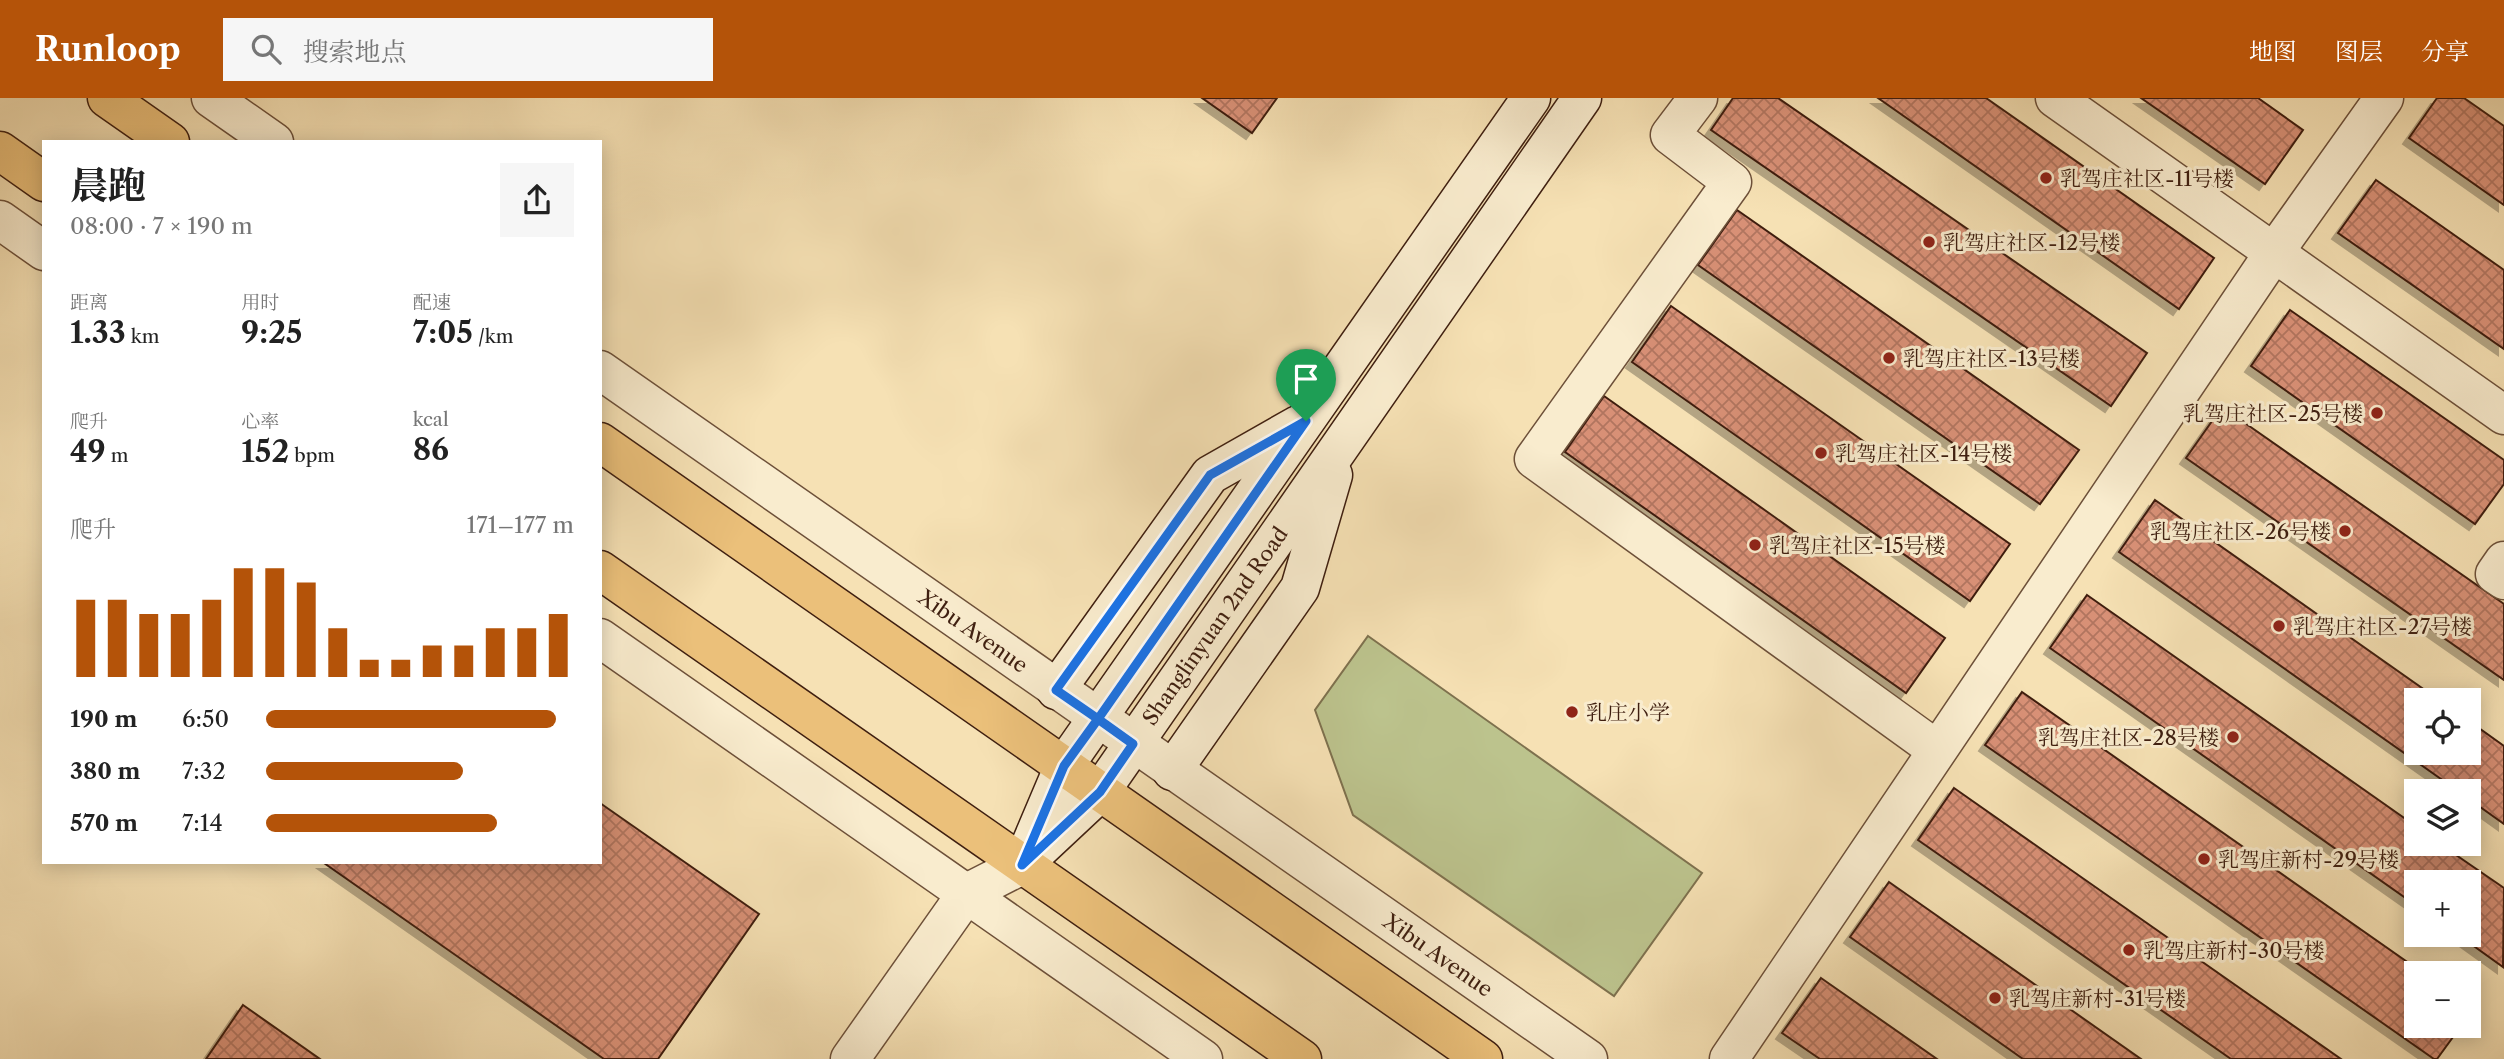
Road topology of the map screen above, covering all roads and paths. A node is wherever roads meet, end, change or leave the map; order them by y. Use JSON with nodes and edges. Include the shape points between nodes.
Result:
{"nodes":[{"id":1,"x":107,"y":98,"type":"edge"},
{"id":2,"x":211,"y":98,"type":"edge"},
{"id":3,"x":1531,"y":98,"type":"edge"},
{"id":4,"x":1582,"y":98,"type":"edge"},
{"id":5,"x":1698,"y":98,"type":"edge"},
{"id":6,"x":2055,"y":98,"type":"edge"},
{"id":7,"x":2384,"y":98,"type":"edge"},
{"id":8,"x":167,"y":140,"type":"edge"},
{"id":9,"x":271,"y":140,"type":"edge"},
{"id":10,"x":0,"y":151,"type":"edge"},
{"id":11,"x":42,"y":181,"type":"edge"},
{"id":12,"x":0,"y":220,"type":"edge"},
{"id":13,"x":42,"y":250,"type":"edge"},
{"id":14,"x":2273,"y":254,"type":"junction"},
{"id":15,"x":602,"y":371,"type":"edge"},
{"id":16,"x":2504,"y":415,"type":"edge"},
{"id":17,"x":1306,"y":421,"type":"junction"},
{"id":18,"x":1343,"y":442,"type":"junction"},
{"id":19,"x":602,"y":443,"type":"edge"},
{"id":20,"x":2504,"y":561,"type":"edge"},
{"id":21,"x":602,"y":571,"type":"edge"},
{"id":22,"x":2504,"y":580,"type":"edge"},
{"id":23,"x":602,"y":639,"type":"edge"},
{"id":24,"x":1056,"y":690,"type":"junction"},
{"id":25,"x":1098,"y":719,"type":"junction"},
{"id":26,"x":1133,"y":744,"type":"junction"},
{"id":27,"x":1937,"y":750,"type":"junction"},
{"id":28,"x":1064,"y":766,"type":"junction"},
{"id":29,"x":1172,"y":771,"type":"junction"},
{"id":30,"x":1100,"y":792,"type":"junction"},
{"id":31,"x":1022,"y":865,"type":"junction"},
{"id":32,"x":967,"y":893,"type":"junction"},
{"id":33,"x":1747,"y":1053,"type":"edge"},
{"id":34,"x":850,"y":1059,"type":"edge"},
{"id":35,"x":1203,"y":1059,"type":"edge"},
{"id":36,"x":1302,"y":1059,"type":"edge"},
{"id":37,"x":1483,"y":1059,"type":"edge"},
{"id":38,"x":1588,"y":1059,"type":"edge"}],
"edges":[{"from":1,"to":8,"type":"main road"},
{"from":2,"to":9,"type":"street"},
{"from":3,"to":17,"type":"street","name":"Shanglinyuan 2nd Road"},
{"from":4,"to":18,"type":"street","name":"Shanglinyuan 2nd Road"},
{"from":5,"to":27,"type":"street","via":[[1670,135],[1732,182],[1534,459]]},
{"from":6,"to":14,"type":"street"},
{"from":7,"to":14,"type":"street"},
{"from":10,"to":11,"type":"main road"},
{"from":12,"to":13,"type":"street"},
{"from":14,"to":16,"type":"street"},
{"from":14,"to":27,"type":"street"},
{"from":15,"to":24,"type":"street","name":"Xibu Avenue"},
{"from":17,"to":24,"type":"street","via":[[1210,475]]},
{"from":17,"to":25,"type":"street","name":"Shanglinyuan 2nd Road"},
{"from":18,"to":26,"type":"street","name":"Shanglinyuan 2nd Road"},
{"from":18,"to":29,"type":"street","via":[[1300,588]]},
{"from":19,"to":28,"type":"main road"},
{"from":20,"to":22,"type":"street","via":[[2495,574]]},
{"from":21,"to":31,"type":"main road"},
{"from":23,"to":32,"type":"street"},
{"from":24,"to":25,"type":"street","name":"Xibu Avenue"},
{"from":25,"to":26,"type":"street","name":"Xibu Avenue"},
{"from":25,"to":28,"type":"street","name":"Shanglinyuan 2nd Road"},
{"from":26,"to":29,"type":"street","name":"Xibu Avenue"},
{"from":26,"to":30,"type":"street","name":"Shanglinyuan 2nd Road"},
{"from":27,"to":33,"type":"street"},
{"from":28,"to":30,"type":"main road"},
{"from":28,"to":31,"type":"street","name":"Shanglinyuan 2nd Road"},
{"from":29,"to":38,"type":"street","name":"Xibu Avenue"},
{"from":30,"to":31,"type":"street","name":"Shanglinyuan 2nd Road"},
{"from":30,"to":37,"type":"main road"},
{"from":31,"to":32,"type":"street"},
{"from":31,"to":36,"type":"main road"},
{"from":32,"to":34,"type":"street"},
{"from":32,"to":35,"type":"street"}]}
